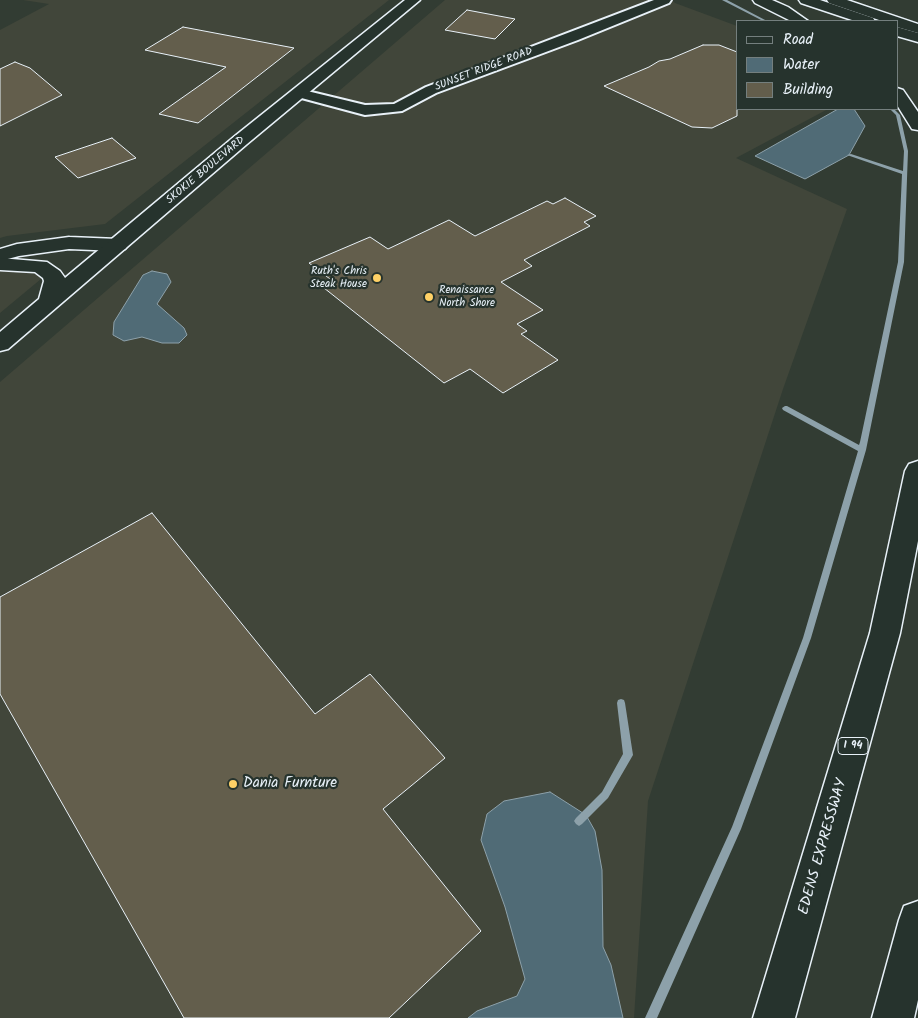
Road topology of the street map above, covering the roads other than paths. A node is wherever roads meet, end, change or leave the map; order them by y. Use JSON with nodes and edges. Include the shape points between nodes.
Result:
{"nodes":[{"id":1,"x":414,"y":0,"type":"edge"},
{"id":2,"x":666,"y":0,"type":"edge"},
{"id":3,"x":760,"y":0,"type":"edge"},
{"id":4,"x":806,"y":0,"type":"edge"},
{"id":5,"x":834,"y":0,"type":"edge"},
{"id":6,"x":874,"y":19,"type":"edge"},
{"id":7,"x":799,"y":20,"type":"edge"},
{"id":8,"x":898,"y":23,"type":"edge"},
{"id":9,"x":918,"y":29,"type":"edge"},
{"id":10,"x":898,"y":31,"type":"edge"},
{"id":11,"x":918,"y":38,"type":"edge"},
{"id":12,"x":299,"y":93,"type":"junction"},
{"id":13,"x":898,"y":95,"type":"edge"},
{"id":14,"x":918,"y":125,"type":"edge"},
{"id":15,"x":118,"y":245,"type":"junction"},
{"id":16,"x":0,"y":255,"type":"edge"},
{"id":17,"x":0,"y":264,"type":"edge"},
{"id":18,"x":49,"y":303,"type":"junction"},
{"id":19,"x":0,"y":344,"type":"edge"},
{"id":20,"x":918,"y":471,"type":"edge"},
{"id":21,"x":918,"y":920,"type":"edge"},
{"id":22,"x":774,"y":1018,"type":"edge"},
{"id":23,"x":893,"y":1018,"type":"edge"}],
"edges":[{"from":1,"to":12,"type":"main road","name":"SKOKIE BOULEVARD"},
{"from":2,"to":12,"type":"street","name":"SUNSET RIDGE ROAD","via":[[431,90],[397,108],[365,110]]},
{"from":3,"to":7,"type":"main road"},
{"from":4,"to":6,"type":"main road"},
{"from":5,"to":6,"type":"main road"},
{"from":8,"to":9,"type":"main road"},
{"from":10,"to":11,"type":"main road"},
{"from":12,"to":15,"type":"main road","name":"SKOKIE BOULEVARD"},
{"from":13,"to":14,"type":"main road"},
{"from":15,"to":16,"type":"main road","via":[[69,243]]},
{"from":15,"to":18,"type":"main road","name":"SKOKIE BOULEVARD"},
{"from":17,"to":18,"type":"main road","via":[[40,266],[48,271],[54,281]]},
{"from":18,"to":19,"type":"main road","name":"SKOKIE BOULEVARD"},
{"from":20,"to":22,"type":"main road","name":"EDENS EXPRESSWAY","number":"I 94","via":[[885,632]]},
{"from":21,"to":23,"type":"main road"}]}
